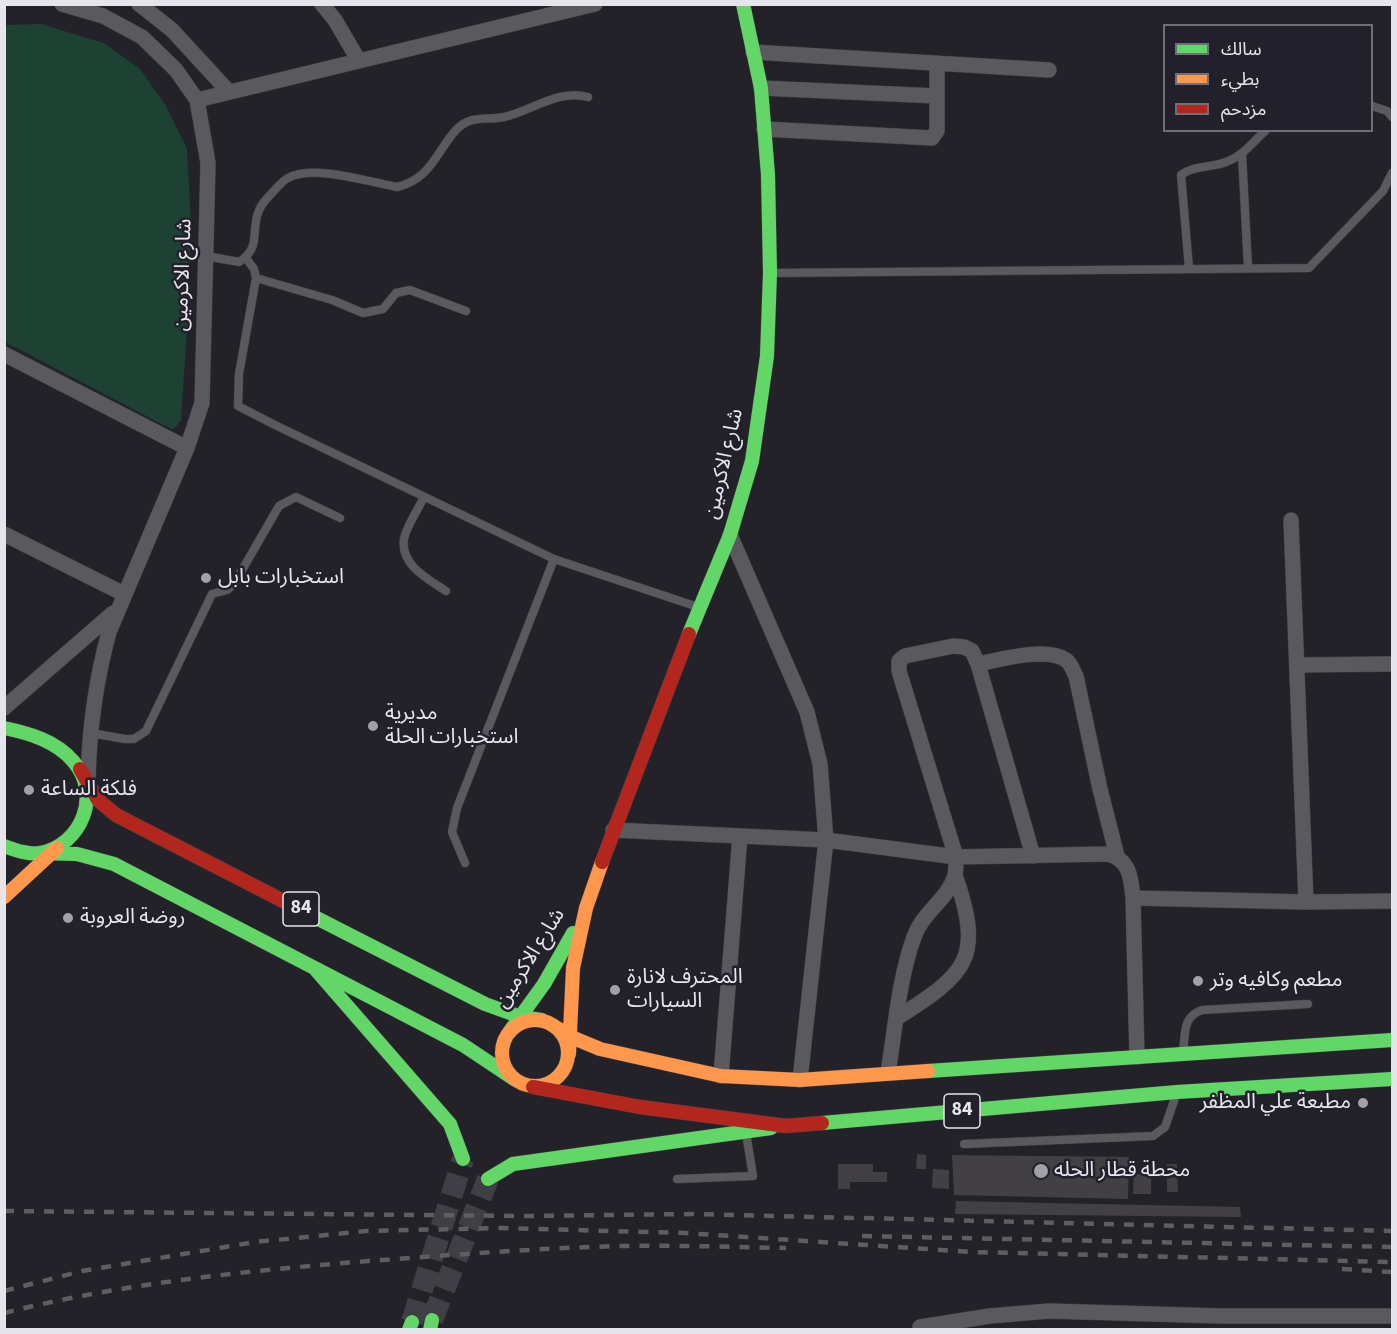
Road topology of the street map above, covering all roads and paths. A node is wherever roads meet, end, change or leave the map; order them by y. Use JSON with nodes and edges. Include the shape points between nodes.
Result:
{"nodes":[{"id":1,"x":62,"y":4,"type":"edge"},
{"id":2,"x":139,"y":4,"type":"edge"},
{"id":3,"x":322,"y":4,"type":"edge"},
{"id":4,"x":595,"y":4,"type":"edge"},
{"id":5,"x":743,"y":4,"type":"edge"},
{"id":6,"x":753,"y":52,"type":"junction"},
{"id":7,"x":359,"y":61,"type":"junction"},
{"id":8,"x":937,"y":63,"type":"junction"},
{"id":9,"x":1049,"y":70,"type":"dead end"},
{"id":10,"x":761,"y":88,"type":"junction"},
{"id":11,"x":229,"y":92,"type":"junction"},
{"id":12,"x":937,"y":96,"type":"junction"},
{"id":13,"x":588,"y":97,"type":"dead end"},
{"id":14,"x":197,"y":100,"type":"junction"},
{"id":15,"x":1373,"y":107,"type":"edge"},
{"id":16,"x":1392,"y":117,"type":"edge"},
{"id":17,"x":764,"y":129,"type":"junction"},
{"id":18,"x":1264,"y":132,"type":"edge"},
{"id":19,"x":1242,"y":154,"type":"junction"},
{"id":20,"x":1392,"y":173,"type":"edge"},
{"id":21,"x":206,"y":256,"type":"junction"},
{"id":22,"x":246,"y":258,"type":"junction"},
{"id":23,"x":1248,"y":267,"type":"junction"},
{"id":24,"x":1188,"y":268,"type":"junction"},
{"id":25,"x":770,"y":273,"type":"junction"},
{"id":26,"x":256,"y":278,"type":"junction"},
{"id":27,"x":466,"y":311,"type":"dead end"},
{"id":28,"x":4,"y":354,"type":"edge"},
{"id":29,"x":187,"y":448,"type":"junction"},
{"id":30,"x":424,"y":497,"type":"junction"},
{"id":31,"x":340,"y":518,"type":"dead end"},
{"id":32,"x":1291,"y":520,"type":"dead end"},
{"id":33,"x":4,"y":534,"type":"edge"},
{"id":34,"x":730,"y":534,"type":"junction"},
{"id":35,"x":554,"y":559,"type":"junction"},
{"id":36,"x":446,"y":591,"type":"dead end"},
{"id":37,"x":122,"y":601,"type":"junction"},
{"id":38,"x":700,"y":607,"type":"junction"},
{"id":39,"x":978,"y":664,"type":"junction"},
{"id":40,"x":1392,"y":664,"type":"edge"},
{"id":41,"x":1297,"y":665,"type":"junction"},
{"id":42,"x":4,"y":708,"type":"edge"},
{"id":43,"x":4,"y":728,"type":"edge"},
{"id":44,"x":91,"y":733,"type":"junction"},
{"id":45,"x":80,"y":769,"type":"junction"},
{"id":46,"x":88,"y":785,"type":"junction"},
{"id":47,"x":88,"y":805,"type":"junction"},
{"id":48,"x":613,"y":830,"type":"junction"},
{"id":49,"x":740,"y":836,"type":"junction"},
{"id":50,"x":825,"y":840,"type":"junction"},
{"id":51,"x":4,"y":846,"type":"edge"},
{"id":52,"x":49,"y":851,"type":"junction"},
{"id":53,"x":1034,"y":856,"type":"junction"},
{"id":54,"x":1118,"y":856,"type":"junction"},
{"id":55,"x":957,"y":857,"type":"junction"},
{"id":56,"x":465,"y":863,"type":"dead end"},
{"id":57,"x":955,"y":875,"type":"junction"},
{"id":58,"x":4,"y":897,"type":"edge"},
{"id":59,"x":1133,"y":898,"type":"junction"},
{"id":60,"x":1392,"y":901,"type":"edge"},
{"id":61,"x":1306,"y":902,"type":"junction"},
{"id":62,"x":586,"y":908,"type":"junction"},
{"id":63,"x":315,"y":969,"type":"junction"},
{"id":64,"x":1308,"y":1004,"type":"dead end"},
{"id":65,"x":521,"y":1017,"type":"junction"},
{"id":66,"x":897,"y":1018,"type":"junction"},
{"id":67,"x":547,"y":1022,"type":"junction"},
{"id":68,"x":510,"y":1031,"type":"junction"},
{"id":69,"x":569,"y":1034,"type":"junction"},
{"id":70,"x":1392,"y":1040,"type":"edge"},
{"id":71,"x":1212,"y":1051,"type":"junction"},
{"id":72,"x":1183,"y":1053,"type":"junction"},
{"id":73,"x":569,"y":1054,"type":"junction"},
{"id":74,"x":1137,"y":1057,"type":"junction"},
{"id":75,"x":1160,"y":1067,"type":"junction"},
{"id":76,"x":888,"y":1073,"type":"junction"},
{"id":77,"x":721,"y":1076,"type":"junction"},
{"id":78,"x":514,"y":1079,"type":"junction"},
{"id":79,"x":1392,"y":1079,"type":"edge"},
{"id":80,"x":800,"y":1080,"type":"junction"},
{"id":81,"x":533,"y":1087,"type":"junction"},
{"id":82,"x":1213,"y":1090,"type":"junction"},
{"id":83,"x":1177,"y":1092,"type":"junction"},
{"id":84,"x":1153,"y":1094,"type":"junction"},
{"id":85,"x":786,"y":1126,"type":"junction"},
{"id":86,"x":746,"y":1132,"type":"junction"},
{"id":87,"x":964,"y":1144,"type":"dead end"},
{"id":88,"x":463,"y":1159,"type":"tunnel mouth"},
{"id":89,"x":488,"y":1179,"type":"tunnel mouth"},
{"id":90,"x":677,"y":1179,"type":"dead end"},
{"id":91,"x":1220,"y":1316,"type":"junction"},
{"id":92,"x":1392,"y":1316,"type":"edge"},
{"id":93,"x":918,"y":1329,"type":"edge"},
{"id":94,"x":1206,"y":1329,"type":"edge"}],
"edges":[{"from":1,"to":14,"type":"street","name":"شارع الاكرمين","via":[[103,16],[142,38],[176,70]]},
{"from":2,"to":11,"type":"street","via":[[172,30]]},
{"from":3,"to":7,"type":"street"},
{"from":4,"to":7,"type":"street"},
{"from":5,"to":6,"type":"main road","name":"شارع الاكرمين"},
{"from":6,"to":8,"type":"street"},
{"from":6,"to":10,"type":"main road","name":"شارع الاكرمين"},
{"from":7,"to":11,"type":"street"},
{"from":8,"to":9,"type":"street"},
{"from":8,"to":12,"type":"street"},
{"from":10,"to":12,"type":"street"},
{"from":10,"to":17,"type":"main road","name":"شارع الاكرمين"},
{"from":11,"to":14,"type":"street"},
{"from":12,"to":17,"type":"street","via":[[937,131],[932,138]]},
{"from":13,"to":22,"type":"lane","via":[[549,99],[503,117],[469,121],[456,130],[422,175],[409,184],[397,187],[325,174],[288,178],[258,213],[254,247]]},
{"from":14,"to":21,"type":"street","name":"شارع الاكرمين","via":[[208,163]]},
{"from":15,"to":16,"type":"lane"},
{"from":17,"to":25,"type":"main road","name":"شارع الاكرمين"},
{"from":18,"to":19,"type":"lane"},
{"from":19,"to":23,"type":"lane"},
{"from":19,"to":24,"type":"lane","via":[[1181,175]]},
{"from":20,"to":23,"type":"lane","via":[[1383,191],[1309,268]]},
{"from":21,"to":22,"type":"lane","via":[[239,262]]},
{"from":21,"to":29,"type":"street","name":"شارع الاكرمين","via":[[202,403]]},
{"from":22,"to":26,"type":"lane"},
{"from":23,"to":24,"type":"lane"},
{"from":24,"to":25,"type":"lane"},
{"from":25,"to":34,"type":"main road","name":"شارع الاكرمين","via":[[767,356],[752,461]]},
{"from":26,"to":27,"type":"lane","via":[[363,313],[383,309],[396,293],[410,290]]},
{"from":26,"to":30,"type":"lane","via":[[239,374],[238,406]]},
{"from":28,"to":29,"type":"street"},
{"from":29,"to":37,"type":"street","name":"شارع الاكرمين"},
{"from":30,"to":35,"type":"lane"},
{"from":30,"to":36,"type":"lane","via":[[404,538],[405,552],[421,575]]},
{"from":31,"to":44,"type":"lane","via":[[296,497],[279,506],[234,584],[212,594],[146,731],[125,740]]},
{"from":32,"to":41,"type":"street"},
{"from":33,"to":37,"type":"street"},
{"from":34,"to":38,"type":"main road","name":"شارع الاكرمين"},
{"from":34,"to":50,"type":"street","via":[[807,712],[820,764]]},
{"from":35,"to":38,"type":"lane"},
{"from":35,"to":56,"type":"lane","via":[[457,808],[452,832]]},
{"from":37,"to":42,"type":"street","name":"شارع الاكرمين","via":[[88,637]]},
{"from":37,"to":44,"type":"street","name":"شارع الاكرمين","via":[[101,659]]},
{"from":38,"to":48,"type":"main road","name":"شارع الاكرمين"},
{"from":39,"to":53,"type":"street"},
{"from":39,"to":54,"type":"street","via":[[1037,654],[1067,660],[1076,676]]},
{"from":39,"to":55,"type":"street","via":[[972,651],[953,646],[905,656],[899,661]]},
{"from":40,"to":41,"type":"street"},
{"from":41,"to":61,"type":"street"},
{"from":43,"to":45,"type":"main road","number":"84","via":[[48,743],[68,755]]},
{"from":44,"to":46,"type":"street","name":"شارع الاكرمين"},
{"from":45,"to":46,"type":"main road","number":"84"},
{"from":45,"to":47,"type":"main road"},
{"from":46,"to":47,"type":"street","name":"شارع الاكرمين"},
{"from":46,"to":65,"type":"main road","number":"84","via":[[104,807],[116,815],[485,1004]]},
{"from":47,"to":52,"type":"main road","via":[[72,838]]},
{"from":48,"to":49,"type":"street"},
{"from":48,"to":62,"type":"main road","name":"شارع الاكرمين"},
{"from":49,"to":50,"type":"street"},
{"from":49,"to":77,"type":"street"},
{"from":50,"to":55,"type":"street"},
{"from":50,"to":80,"type":"street"},
{"from":51,"to":52,"type":"main road","number":"84","via":[[21,852]]},
{"from":52,"to":58,"type":"main road"},
{"from":52,"to":63,"type":"main road","number":"84","via":[[71,851],[114,864]]},
{"from":53,"to":54,"type":"street"},
{"from":53,"to":55,"type":"street"},
{"from":54,"to":59,"type":"street","via":[[1131,880]]},
{"from":55,"to":57,"type":"street"},
{"from":57,"to":66,"type":"street","via":[[915,934]]},
{"from":57,"to":66,"type":"street","via":[[966,907],[967,952],[959,972],[938,992]]},
{"from":59,"to":61,"type":"street"},
{"from":59,"to":74,"type":"street"},
{"from":60,"to":61,"type":"street"},
{"from":62,"to":65,"type":"main road","name":"شارع الاكرمين","via":[[550,976]]},
{"from":62,"to":69,"type":"main road","name":"شارع الاكرمين","via":[[573,968]]},
{"from":63,"to":78,"type":"main road","number":"84","via":[[463,1046]]},
{"from":63,"to":88,"type":"main road","via":[[450,1125]]},
{"from":64,"to":72,"type":"lane","via":[[1202,1010],[1188,1019]]},
{"from":65,"to":67,"type":"main road","number":"84"},
{"from":65,"to":68,"type":"main road","name":"شارع الاكرمين"},
{"from":66,"to":76,"type":"street"},
{"from":67,"to":68,"type":"main road","via":[[530,1020]]},
{"from":67,"to":69,"type":"main road","number":"84"},
{"from":67,"to":73,"type":"main road","via":[[561,1032]]},
{"from":68,"to":78,"type":"main road","via":[[501,1051],[502,1061]]},
{"from":69,"to":73,"type":"main road","name":"شارع الاكرمين"},
{"from":69,"to":77,"type":"main road","number":"84","via":[[600,1049]]},
{"from":70,"to":71,"type":"main road","number":"84"},
{"from":71,"to":72,"type":"main road","number":"84"},
{"from":71,"to":82,"type":"main road","via":[[1203,1072]]},
{"from":72,"to":75,"type":"main road","number":"84"},
{"from":73,"to":81,"type":"main road","via":[[567,1065],[554,1082]]},
{"from":74,"to":75,"type":"main road","number":"84"},
{"from":74,"to":76,"type":"main road","number":"84"},
{"from":75,"to":84,"type":"main road"},
{"from":76,"to":80,"type":"main road","number":"84"},
{"from":77,"to":80,"type":"main road","number":"84"},
{"from":78,"to":81,"type":"main road","number":"84"},
{"from":79,"to":82,"type":"main road","number":"84"},
{"from":81,"to":85,"type":"main road","number":"84","via":[[640,1107]]},
{"from":82,"to":83,"type":"main road","number":"84"},
{"from":83,"to":84,"type":"main road","number":"84"},
{"from":83,"to":87,"type":"lane","via":[[1165,1127],[1154,1136]]},
{"from":84,"to":85,"type":"main road","number":"84"},
{"from":85,"to":86,"type":"main road"},
{"from":86,"to":89,"type":"main road","via":[[513,1164]]},
{"from":86,"to":90,"type":"lane","via":[[753,1176]]},
{"from":91,"to":92,"type":"street"},
{"from":91,"to":93,"type":"street","via":[[1049,1311],[990,1316]]},
{"from":91,"to":94,"type":"street"}]}
